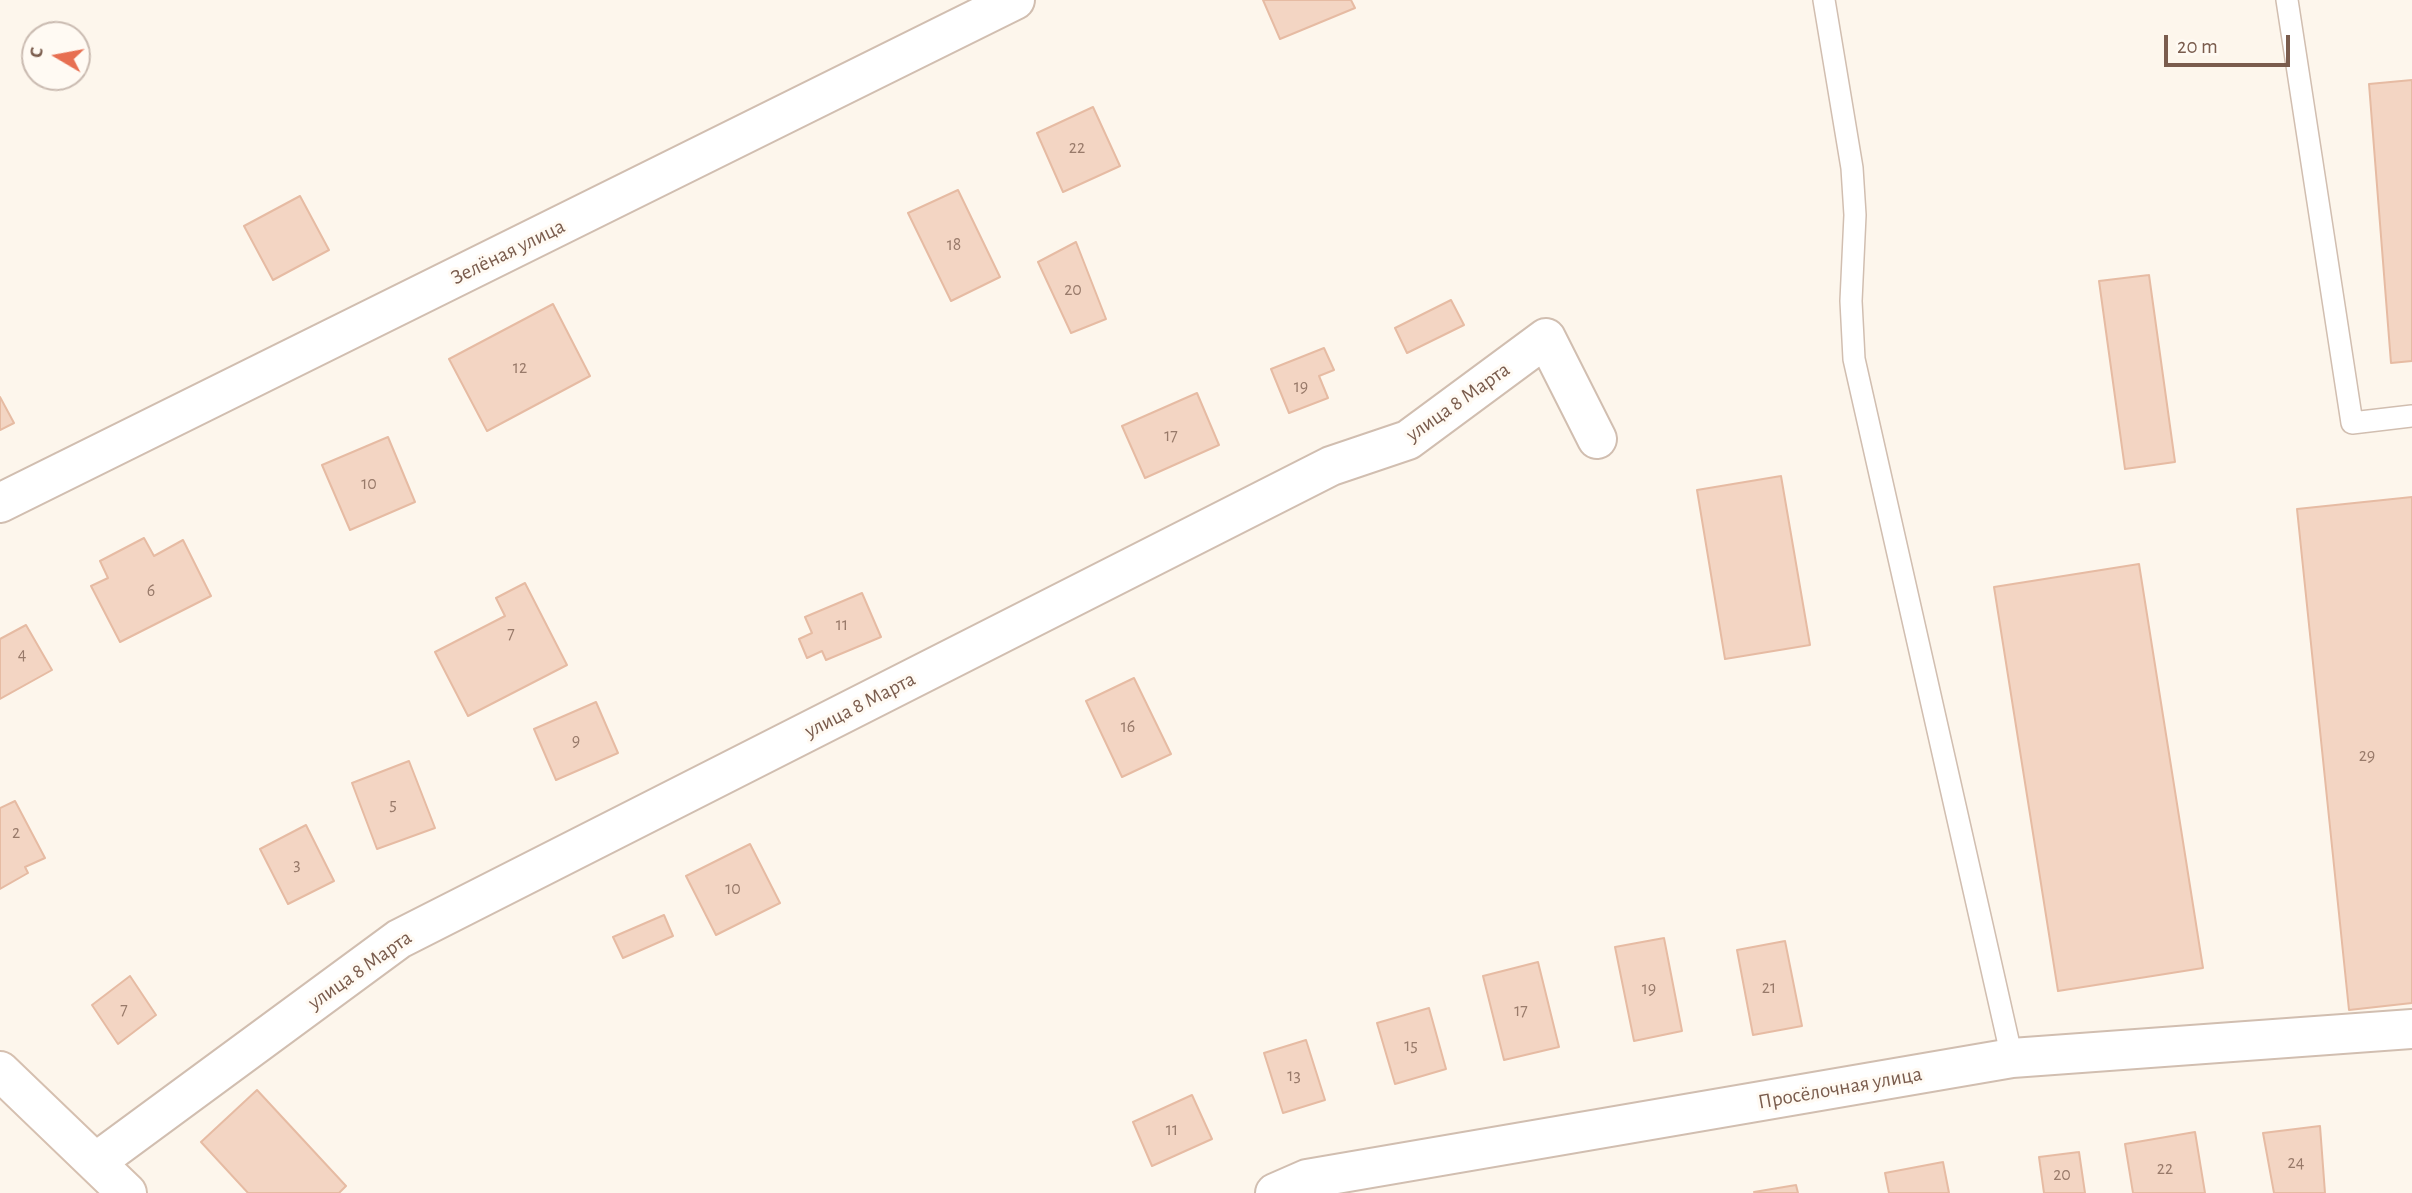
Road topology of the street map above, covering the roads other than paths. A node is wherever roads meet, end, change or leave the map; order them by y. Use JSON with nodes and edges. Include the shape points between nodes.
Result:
{"nodes":[{"id":1,"x":1015,"y":0,"type":"edge"},
{"id":2,"x":1824,"y":0,"type":"edge"},
{"id":3,"x":2287,"y":0,"type":"edge"},
{"id":4,"x":2412,"y":416,"type":"edge"},
{"id":5,"x":1597,"y":439,"type":"dead end"},
{"id":6,"x":0,"y":503,"type":"edge"},
{"id":7,"x":2412,"y":1029,"type":"edge"},
{"id":8,"x":2012,"y":1058,"type":"junction"},
{"id":9,"x":0,"y":1071,"type":"edge"},
{"id":10,"x":96,"y":1162,"type":"junction"},
{"id":11,"x":127,"y":1193,"type":"edge"},
{"id":12,"x":1275,"y":1193,"type":"edge"}],
"edges":[{"from":1,"to":6,"type":"street","name":"Зелёная улица"},
{"from":2,"to":8,"type":"lane","via":[[1852,168],[1854,359]]},
{"from":3,"to":4,"type":"lane","via":[[2352,424]]},
{"from":5,"to":10,"type":"street","name":"улица 8 Марта","via":[[1546,338],[1408,440],[1331,466],[399,939]]},
{"from":7,"to":8,"type":"street","name":"Просёлочная улица"},
{"from":8,"to":12,"type":"street","name":"Просёлочная улица","via":[[1307,1179]]},
{"from":9,"to":10,"type":"street"},
{"from":10,"to":11,"type":"street"}]}
